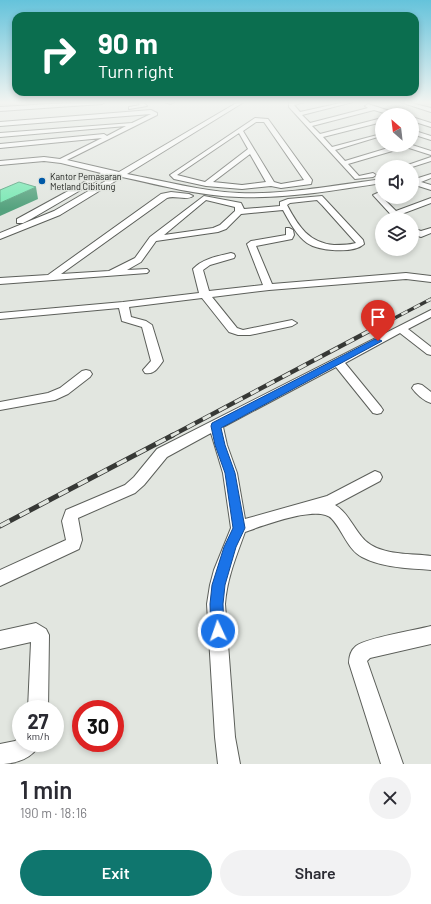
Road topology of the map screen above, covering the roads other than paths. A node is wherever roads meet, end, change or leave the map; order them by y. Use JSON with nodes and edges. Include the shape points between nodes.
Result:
{"nodes":[{"id":1,"x":93,"y":138,"type":"edge"},
{"id":2,"x":109,"y":138,"type":"edge"},
{"id":3,"x":181,"y":138,"type":"edge"},
{"id":4,"x":229,"y":138,"type":"edge"},
{"id":5,"x":244,"y":138,"type":"edge"},
{"id":6,"x":278,"y":138,"type":"edge"},
{"id":7,"x":321,"y":138,"type":"edge"},
{"id":8,"x":375,"y":138,"type":"edge"},
{"id":9,"x":0,"y":146,"type":"edge"},
{"id":10,"x":431,"y":148,"type":"edge"},
{"id":11,"x":331,"y":149,"type":"junction"},
{"id":12,"x":419,"y":149,"type":"edge"},
{"id":13,"x":84,"y":150,"type":"junction"},
{"id":14,"x":251,"y":150,"type":"junction"},
{"id":15,"x":422,"y":150,"type":"junction"},
{"id":16,"x":61,"y":152,"type":"dead end"},
{"id":17,"x":382,"y":152,"type":"edge"},
{"id":18,"x":53,"y":153,"type":"dead end"},
{"id":19,"x":431,"y":153,"type":"edge"},
{"id":20,"x":0,"y":158,"type":"edge"},
{"id":21,"x":431,"y":159,"type":"edge"},
{"id":22,"x":18,"y":161,"type":"junction"},
{"id":23,"x":61,"y":161,"type":"junction"},
{"id":24,"x":0,"y":163,"type":"edge"},
{"id":25,"x":345,"y":163,"type":"junction"},
{"id":26,"x":419,"y":163,"type":"edge"},
{"id":27,"x":118,"y":166,"type":"dead end"},
{"id":28,"x":0,"y":170,"type":"edge"},
{"id":29,"x":107,"y":172,"type":"junction"},
{"id":30,"x":264,"y":172,"type":"junction"},
{"id":31,"x":119,"y":175,"type":"junction"},
{"id":32,"x":375,"y":175,"type":"edge"},
{"id":33,"x":431,"y":176,"type":"edge"},
{"id":34,"x":419,"y":180,"type":"edge"},
{"id":35,"x":375,"y":182,"type":"edge"},
{"id":36,"x":206,"y":184,"type":"junction"},
{"id":37,"x":271,"y":184,"type":"junction"},
{"id":38,"x":419,"y":184,"type":"edge"},
{"id":39,"x":251,"y":185,"type":"junction"},
{"id":40,"x":260,"y":186,"type":"junction"},
{"id":41,"x":431,"y":188,"type":"edge"},
{"id":42,"x":261,"y":195,"type":"junction"},
{"id":43,"x":204,"y":198,"type":"junction"},
{"id":44,"x":431,"y":200,"type":"edge"},
{"id":45,"x":385,"y":204,"type":"edge"},
{"id":46,"x":284,"y":208,"type":"junction"},
{"id":47,"x":261,"y":209,"type":"junction"},
{"id":48,"x":239,"y":212,"type":"junction"},
{"id":49,"x":392,"y":212,"type":"edge"},
{"id":50,"x":405,"y":212,"type":"edge"},
{"id":51,"x":0,"y":228,"type":"edge"},
{"id":52,"x":289,"y":230,"type":"dead end"},
{"id":53,"x":431,"y":230,"type":"edge"},
{"id":54,"x":419,"y":233,"type":"edge"},
{"id":55,"x":0,"y":236,"type":"edge"},
{"id":56,"x":154,"y":239,"type":"junction"},
{"id":57,"x":231,"y":256,"type":"dead end"},
{"id":58,"x":138,"y":260,"type":"junction"},
{"id":59,"x":110,"y":274,"type":"junction"},
{"id":60,"x":51,"y":277,"type":"junction"},
{"id":61,"x":431,"y":279,"type":"edge"},
{"id":62,"x":0,"y":281,"type":"edge"},
{"id":63,"x":269,"y":287,"type":"junction"},
{"id":64,"x":205,"y":295,"type":"junction"},
{"id":65,"x":124,"y":305,"type":"junction"},
{"id":66,"x":431,"y":313,"type":"edge"},
{"id":67,"x":0,"y":316,"type":"edge"},
{"id":68,"x":292,"y":323,"type":"dead end"},
{"id":69,"x":401,"y":329,"type":"junction"},
{"id":70,"x":431,"y":352,"type":"edge"},
{"id":71,"x":338,"y":362,"type":"junction"},
{"id":72,"x":149,"y":370,"type":"dead end"},
{"id":73,"x":86,"y":374,"type":"dead end"},
{"id":74,"x":418,"y":388,"type":"dead end"},
{"id":75,"x":431,"y":399,"type":"edge"},
{"id":76,"x":0,"y":406,"type":"edge"},
{"id":77,"x":377,"y":410,"type":"dead end"},
{"id":78,"x":216,"y":426,"type":"junction"},
{"id":79,"x":375,"y":477,"type":"dead end"},
{"id":80,"x":308,"y":508,"type":"junction"},
{"id":81,"x":239,"y":528,"type":"junction"},
{"id":82,"x":431,"y":563,"type":"edge"},
{"id":83,"x":0,"y":578,"type":"edge"},
{"id":84,"x":431,"y":635,"type":"edge"},
{"id":85,"x":0,"y":640,"type":"edge"},
{"id":86,"x":38,"y":700,"type":"edge"},
{"id":87,"x":12,"y":752,"type":"edge"},
{"id":88,"x":0,"y":755,"type":"edge"},
{"id":89,"x":229,"y":764,"type":"edge"},
{"id":90,"x":392,"y":764,"type":"edge"}],
"edges":[{"from":1,"to":9,"type":"street"},
{"from":2,"to":13,"type":"street"},
{"from":3,"to":31,"type":"street"},
{"from":4,"to":36,"type":"street","via":[[173,175],[176,178]]},
{"from":5,"to":14,"type":"street"},
{"from":6,"to":37,"type":"street","via":[[308,180],[305,183],[281,186]]},
{"from":7,"to":11,"type":"street"},
{"from":8,"to":11,"type":"street"},
{"from":10,"to":15,"type":"street"},
{"from":11,"to":25,"type":"street"},
{"from":12,"to":15,"type":"street"},
{"from":13,"to":16,"type":"street"},
{"from":13,"to":23,"type":"street"},
{"from":14,"to":30,"type":"street"},
{"from":14,"to":36,"type":"street"},
{"from":15,"to":19,"type":"street"},
{"from":17,"to":25,"type":"street"},
{"from":18,"to":20,"type":"street"},
{"from":21,"to":26,"type":"street"},
{"from":22,"to":23,"type":"street"},
{"from":22,"to":24,"type":"street"},
{"from":22,"to":28,"type":"street"},
{"from":23,"to":29,"type":"street"},
{"from":25,"to":32,"type":"street","via":[[358,178]]},
{"from":27,"to":29,"type":"street"},
{"from":29,"to":31,"type":"street"},
{"from":29,"to":51,"type":"street","via":[[28,218]]},
{"from":30,"to":37,"type":"street"},
{"from":30,"to":39,"type":"street"},
{"from":31,"to":42,"type":"street","via":[[201,191]]},
{"from":31,"to":55,"type":"street","via":[[56,213]]},
{"from":33,"to":34,"type":"street"},
{"from":35,"to":42,"type":"street"},
{"from":36,"to":39,"type":"street","via":[[242,187]]},
{"from":37,"to":40,"type":"street"},
{"from":38,"to":41,"type":"street"},
{"from":39,"to":40,"type":"street"},
{"from":40,"to":42,"type":"street"},
{"from":42,"to":47,"type":"street"},
{"from":43,"to":48,"type":"street","via":[[238,205]]},
{"from":43,"to":56,"type":"street"},
{"from":43,"to":60,"type":"street","via":[[171,194],[164,196]]},
{"from":44,"to":50,"type":"street"},
{"from":45,"to":49,"type":"street"},
{"from":46,"to":46,"type":"street","via":[[309,241],[316,245],[350,248],[360,244],[319,198],[284,202]]},
{"from":46,"to":47,"type":"street"},
{"from":47,"to":48,"type":"street"},
{"from":48,"to":56,"type":"street","via":[[223,227],[215,230]]},
{"from":52,"to":63,"type":"street","via":[[289,237],[251,244]]},
{"from":53,"to":54,"type":"street"},
{"from":56,"to":58,"type":"street"},
{"from":57,"to":64,"type":"street","via":[[207,263],[198,269]]},
{"from":58,"to":59,"type":"street"},
{"from":58,"to":59,"type":"street","via":[[145,276]]},
{"from":59,"to":60,"type":"street"},
{"from":60,"to":62,"type":"street"},
{"from":61,"to":63,"type":"street","via":[[406,276]]},
{"from":63,"to":64,"type":"street"},
{"from":64,"to":65,"type":"street"},
{"from":64,"to":68,"type":"street","via":[[236,332],[250,332]]},
{"from":65,"to":67,"type":"street"},
{"from":65,"to":72,"type":"street","via":[[126,319],[142,322],[148,328],[156,361]]},
{"from":66,"to":69,"type":"street"},
{"from":69,"to":70,"type":"street"},
{"from":69,"to":71,"type":"street"},
{"from":71,"to":77,"type":"street"},
{"from":71,"to":78,"type":"street"},
{"from":73,"to":76,"type":"street","via":[[64,391],[51,397]]},
{"from":74,"to":75,"type":"street"},
{"from":78,"to":81,"type":"street","via":[[230,473]]},
{"from":78,"to":83,"type":"street","via":[[162,453],[130,489],[71,514],[69,518],[73,544]]},
{"from":79,"to":80,"type":"street","via":[[332,500]]},
{"from":80,"to":81,"type":"street"},
{"from":80,"to":82,"type":"street","via":[[329,509],[334,512],[356,542],[367,552],[381,557]]},
{"from":81,"to":89,"type":"street","via":[[222,570],[216,604]]},
{"from":84,"to":90,"type":"street","via":[[366,650],[358,658]]},
{"from":85,"to":86,"type":"street","via":[[36,632],[40,635]]},
{"from":87,"to":88,"type":"street"}]}
